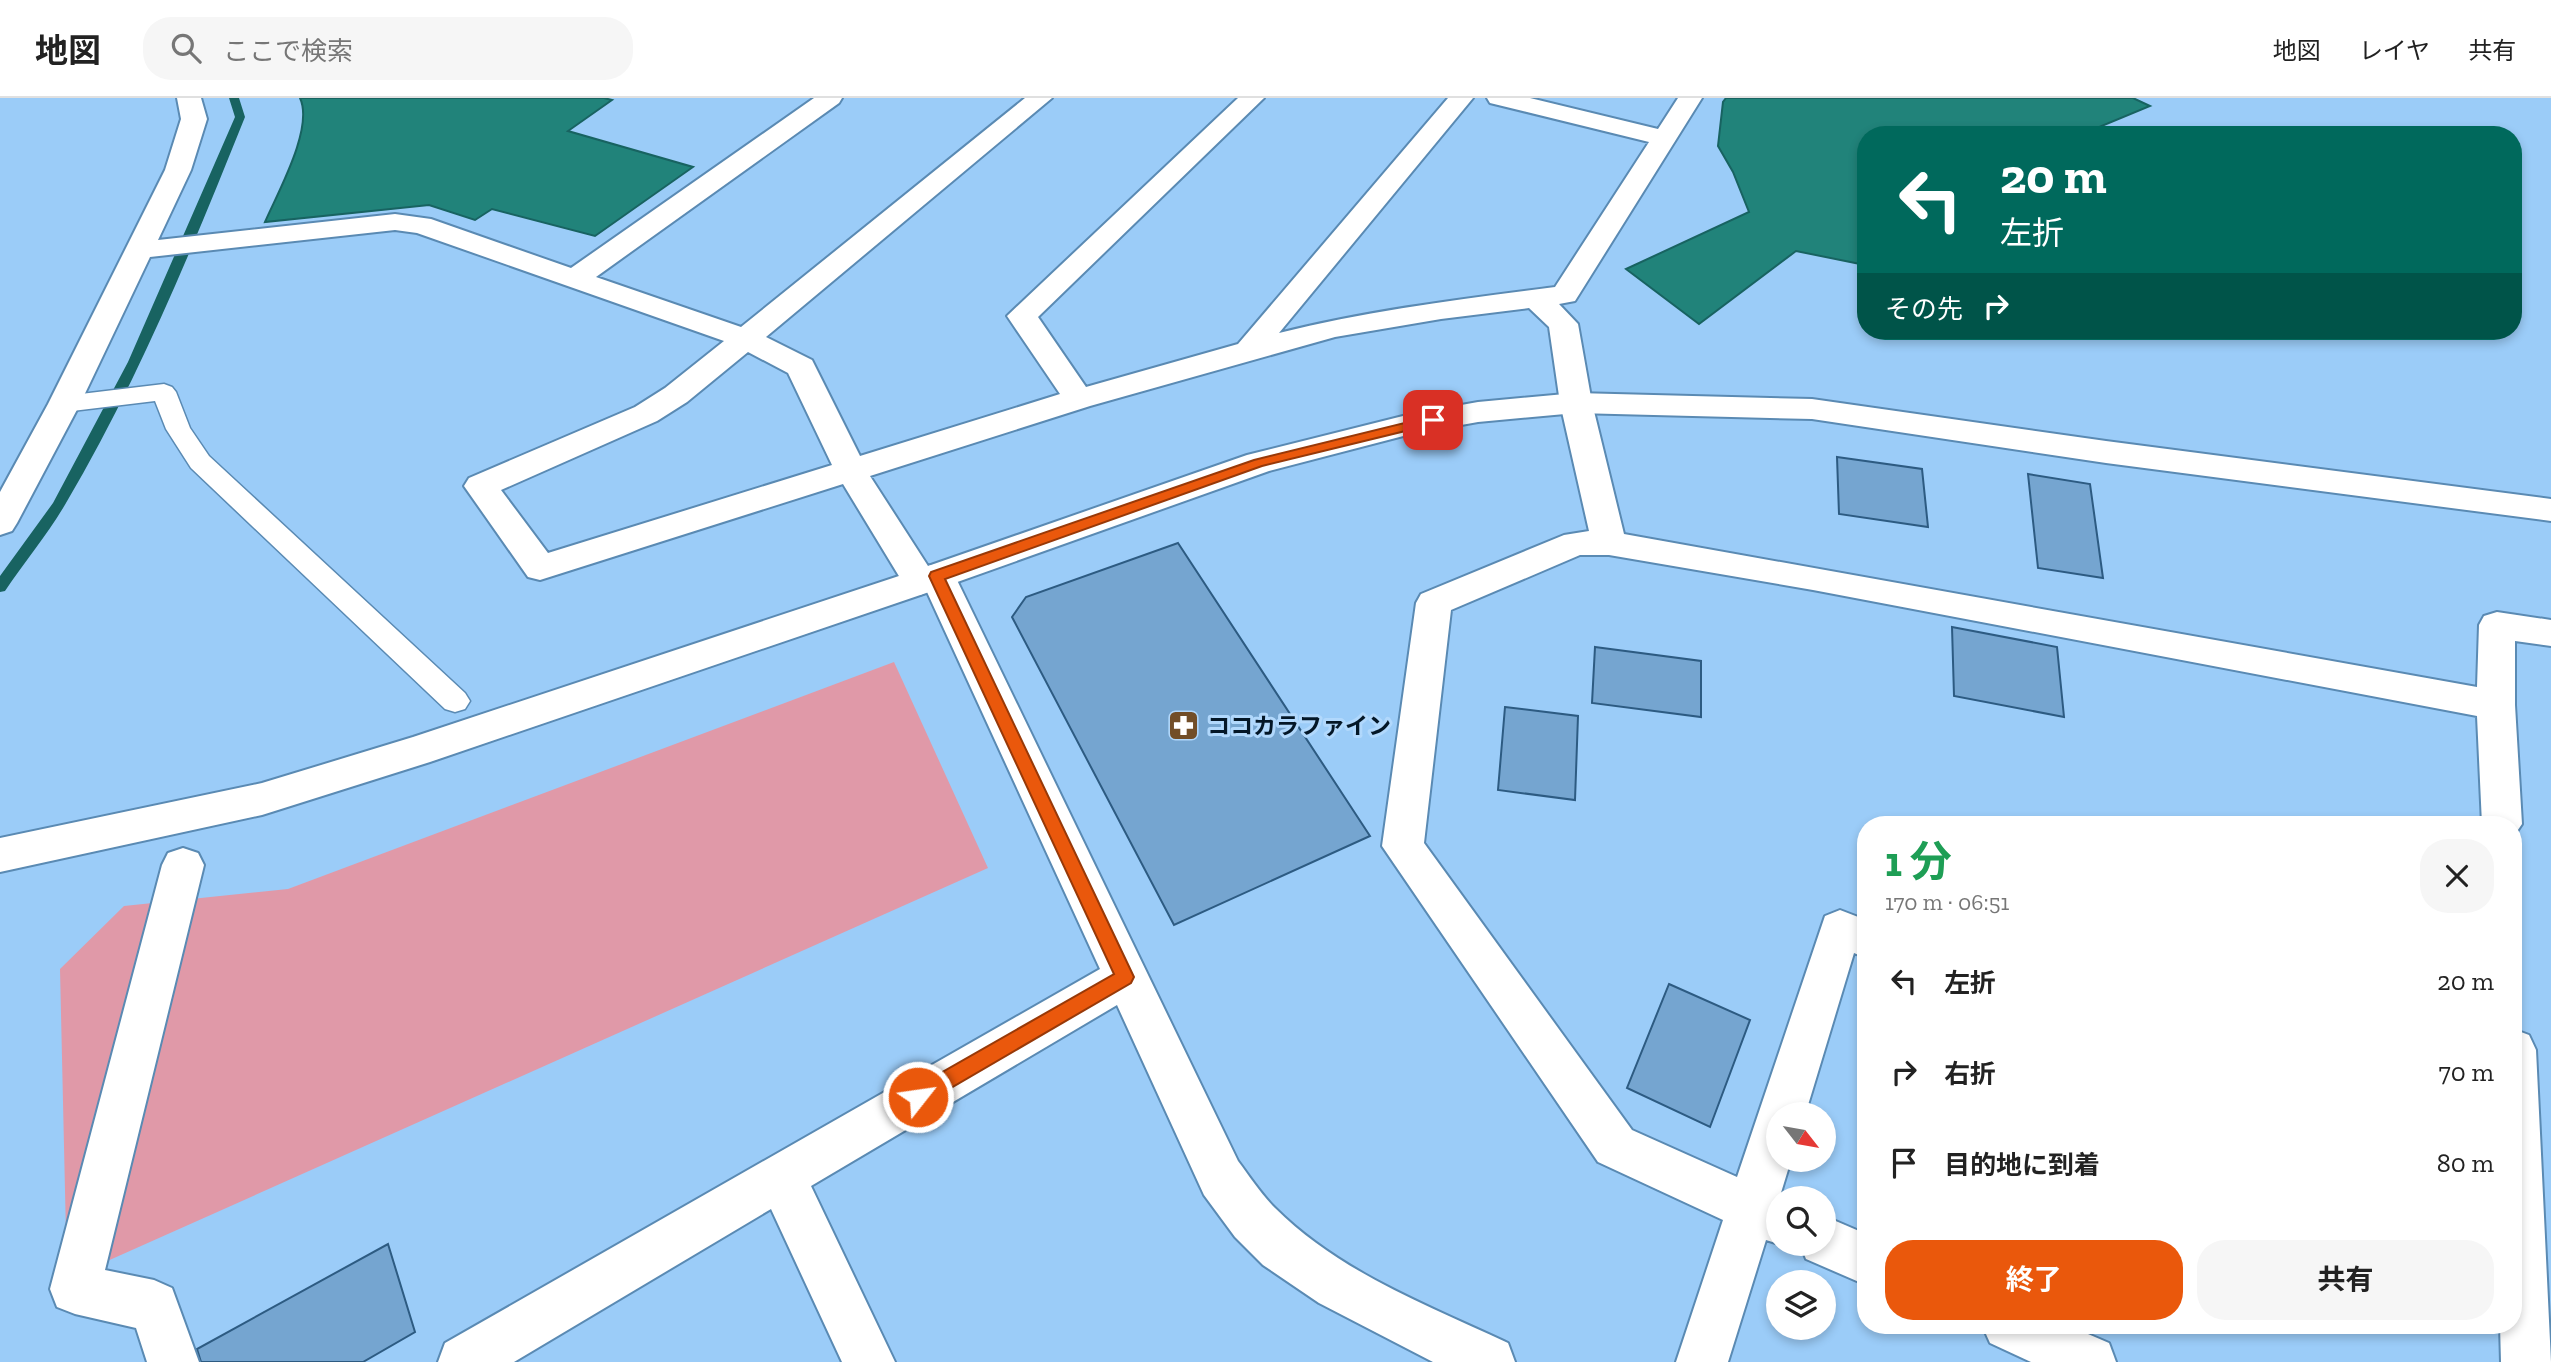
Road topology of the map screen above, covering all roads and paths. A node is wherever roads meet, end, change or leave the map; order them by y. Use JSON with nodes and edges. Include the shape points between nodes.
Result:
{"nodes":[{"id":1,"x":189,"y":98,"type":"edge"},
{"id":2,"x":830,"y":98,"type":"edge"},
{"id":3,"x":1040,"y":98,"type":"edge"},
{"id":4,"x":1252,"y":98,"type":"edge"},
{"id":5,"x":1461,"y":98,"type":"edge"},
{"id":6,"x":1499,"y":98,"type":"edge"},
{"id":7,"x":1690,"y":98,"type":"edge"},
{"id":8,"x":1665,"y":138,"type":"junction"},
{"id":9,"x":149,"y":249,"type":"junction"},
{"id":10,"x":576,"y":278,"type":"junction"},
{"id":11,"x":1536,"y":299,"type":"junction"},
{"id":12,"x":747,"y":339,"type":"junction"},
{"id":13,"x":1249,"y":350,"type":"junction"},
{"id":14,"x":1079,"y":399,"type":"junction"},
{"id":15,"x":74,"y":403,"type":"junction"},
{"id":16,"x":1576,"y":403,"type":"junction"},
{"id":17,"x":851,"y":471,"type":"junction"},
{"id":18,"x":2551,"y":510,"type":"edge"},
{"id":19,"x":0,"y":523,"type":"edge"},
{"id":20,"x":1609,"y":543,"type":"junction"},
{"id":21,"x":928,"y":579,"type":"junction"},
{"id":22,"x":2551,"y":633,"type":"edge"},
{"id":23,"x":455,"y":701,"type":"dead end"},
{"id":24,"x":2496,"y":705,"type":"junction"},
{"id":25,"x":2502,"y":816,"type":"edge"},
{"id":26,"x":0,"y":855,"type":"edge"},
{"id":27,"x":183,"y":865,"type":"dead end"},
{"id":28,"x":1857,"y":936,"type":"edge"},
{"id":29,"x":1125,"y":977,"type":"junction"},
{"id":30,"x":1785,"y":1102,"type":"edge"},
{"id":31,"x":1771,"y":1172,"type":"edge"},
{"id":32,"x":781,"y":1177,"type":"junction"},
{"id":33,"x":1765,"y":1214,"type":"edge"},
{"id":34,"x":1836,"y":1246,"type":"edge"},
{"id":35,"x":1857,"y":1256,"type":"edge"},
{"id":36,"x":2522,"y":1282,"type":"edge"},
{"id":37,"x":2028,"y":1334,"type":"edge"},
{"id":38,"x":173,"y":1362,"type":"edge"},
{"id":39,"x":464,"y":1362,"type":"edge"},
{"id":40,"x":869,"y":1362,"type":"edge"},
{"id":41,"x":1489,"y":1362,"type":"edge"},
{"id":42,"x":1702,"y":1362,"type":"edge"},
{"id":43,"x":2090,"y":1362,"type":"edge"},
{"id":44,"x":2527,"y":1362,"type":"edge"}],
"edges":[{"from":1,"to":9,"type":"street","via":[[194,119]]},
{"from":2,"to":10,"type":"street"},
{"from":3,"to":12,"type":"street"},
{"from":4,"to":14,"type":"street","via":[[1022,316]]},
{"from":5,"to":13,"type":"street"},
{"from":6,"to":8,"type":"street"},
{"from":7,"to":8,"type":"street"},
{"from":8,"to":11,"type":"street","via":[[1565,295]]},
{"from":9,"to":10,"type":"street","via":[[395,222],[421,225]]},
{"from":9,"to":15,"type":"street"},
{"from":10,"to":12,"type":"street"},
{"from":11,"to":13,"type":"street","via":[[1334,328]]},
{"from":11,"to":16,"type":"street","via":[[1563,324]]},
{"from":12,"to":17,"type":"street","via":[[801,367]]},
{"from":12,"to":17,"type":"street","via":[[646,414],[481,486],[540,568]]},
{"from":13,"to":14,"type":"street"},
{"from":14,"to":17,"type":"street"},
{"from":15,"to":19,"type":"street"},
{"from":15,"to":23,"type":"lane","via":[[164,392],[178,429],[200,462]]},
{"from":16,"to":18,"type":"street","via":[[1812,409]]},
{"from":16,"to":20,"type":"street"},
{"from":16,"to":21,"type":"street","via":[[1411,424],[1259,463]]},
{"from":17,"to":21,"type":"street"},
{"from":20,"to":24,"type":"street"},
{"from":20,"to":33,"type":"street","via":[[1576,543],[1434,603],[1403,846],[1615,1146]]},
{"from":21,"to":26,"type":"street","via":[[262,799]]},
{"from":21,"to":29,"type":"street"},
{"from":22,"to":24,"type":"street","via":[[2497,625]]},
{"from":24,"to":25,"type":"street"},
{"from":27,"to":38,"type":"street","via":[[75,1289],[154,1306]]},
{"from":28,"to":30,"type":"street","via":[[1840,929]]},
{"from":29,"to":32,"type":"street"},
{"from":29,"to":41,"type":"street","via":[[1221,1178],[1257,1225],[1313,1270]]},
{"from":31,"to":33,"type":"street"},
{"from":32,"to":39,"type":"street"},
{"from":32,"to":40,"type":"street"},
{"from":33,"to":42,"type":"street"},
{"from":34,"to":35,"type":"street"},
{"from":36,"to":44,"type":"street"},
{"from":37,"to":43,"type":"street"}]}
